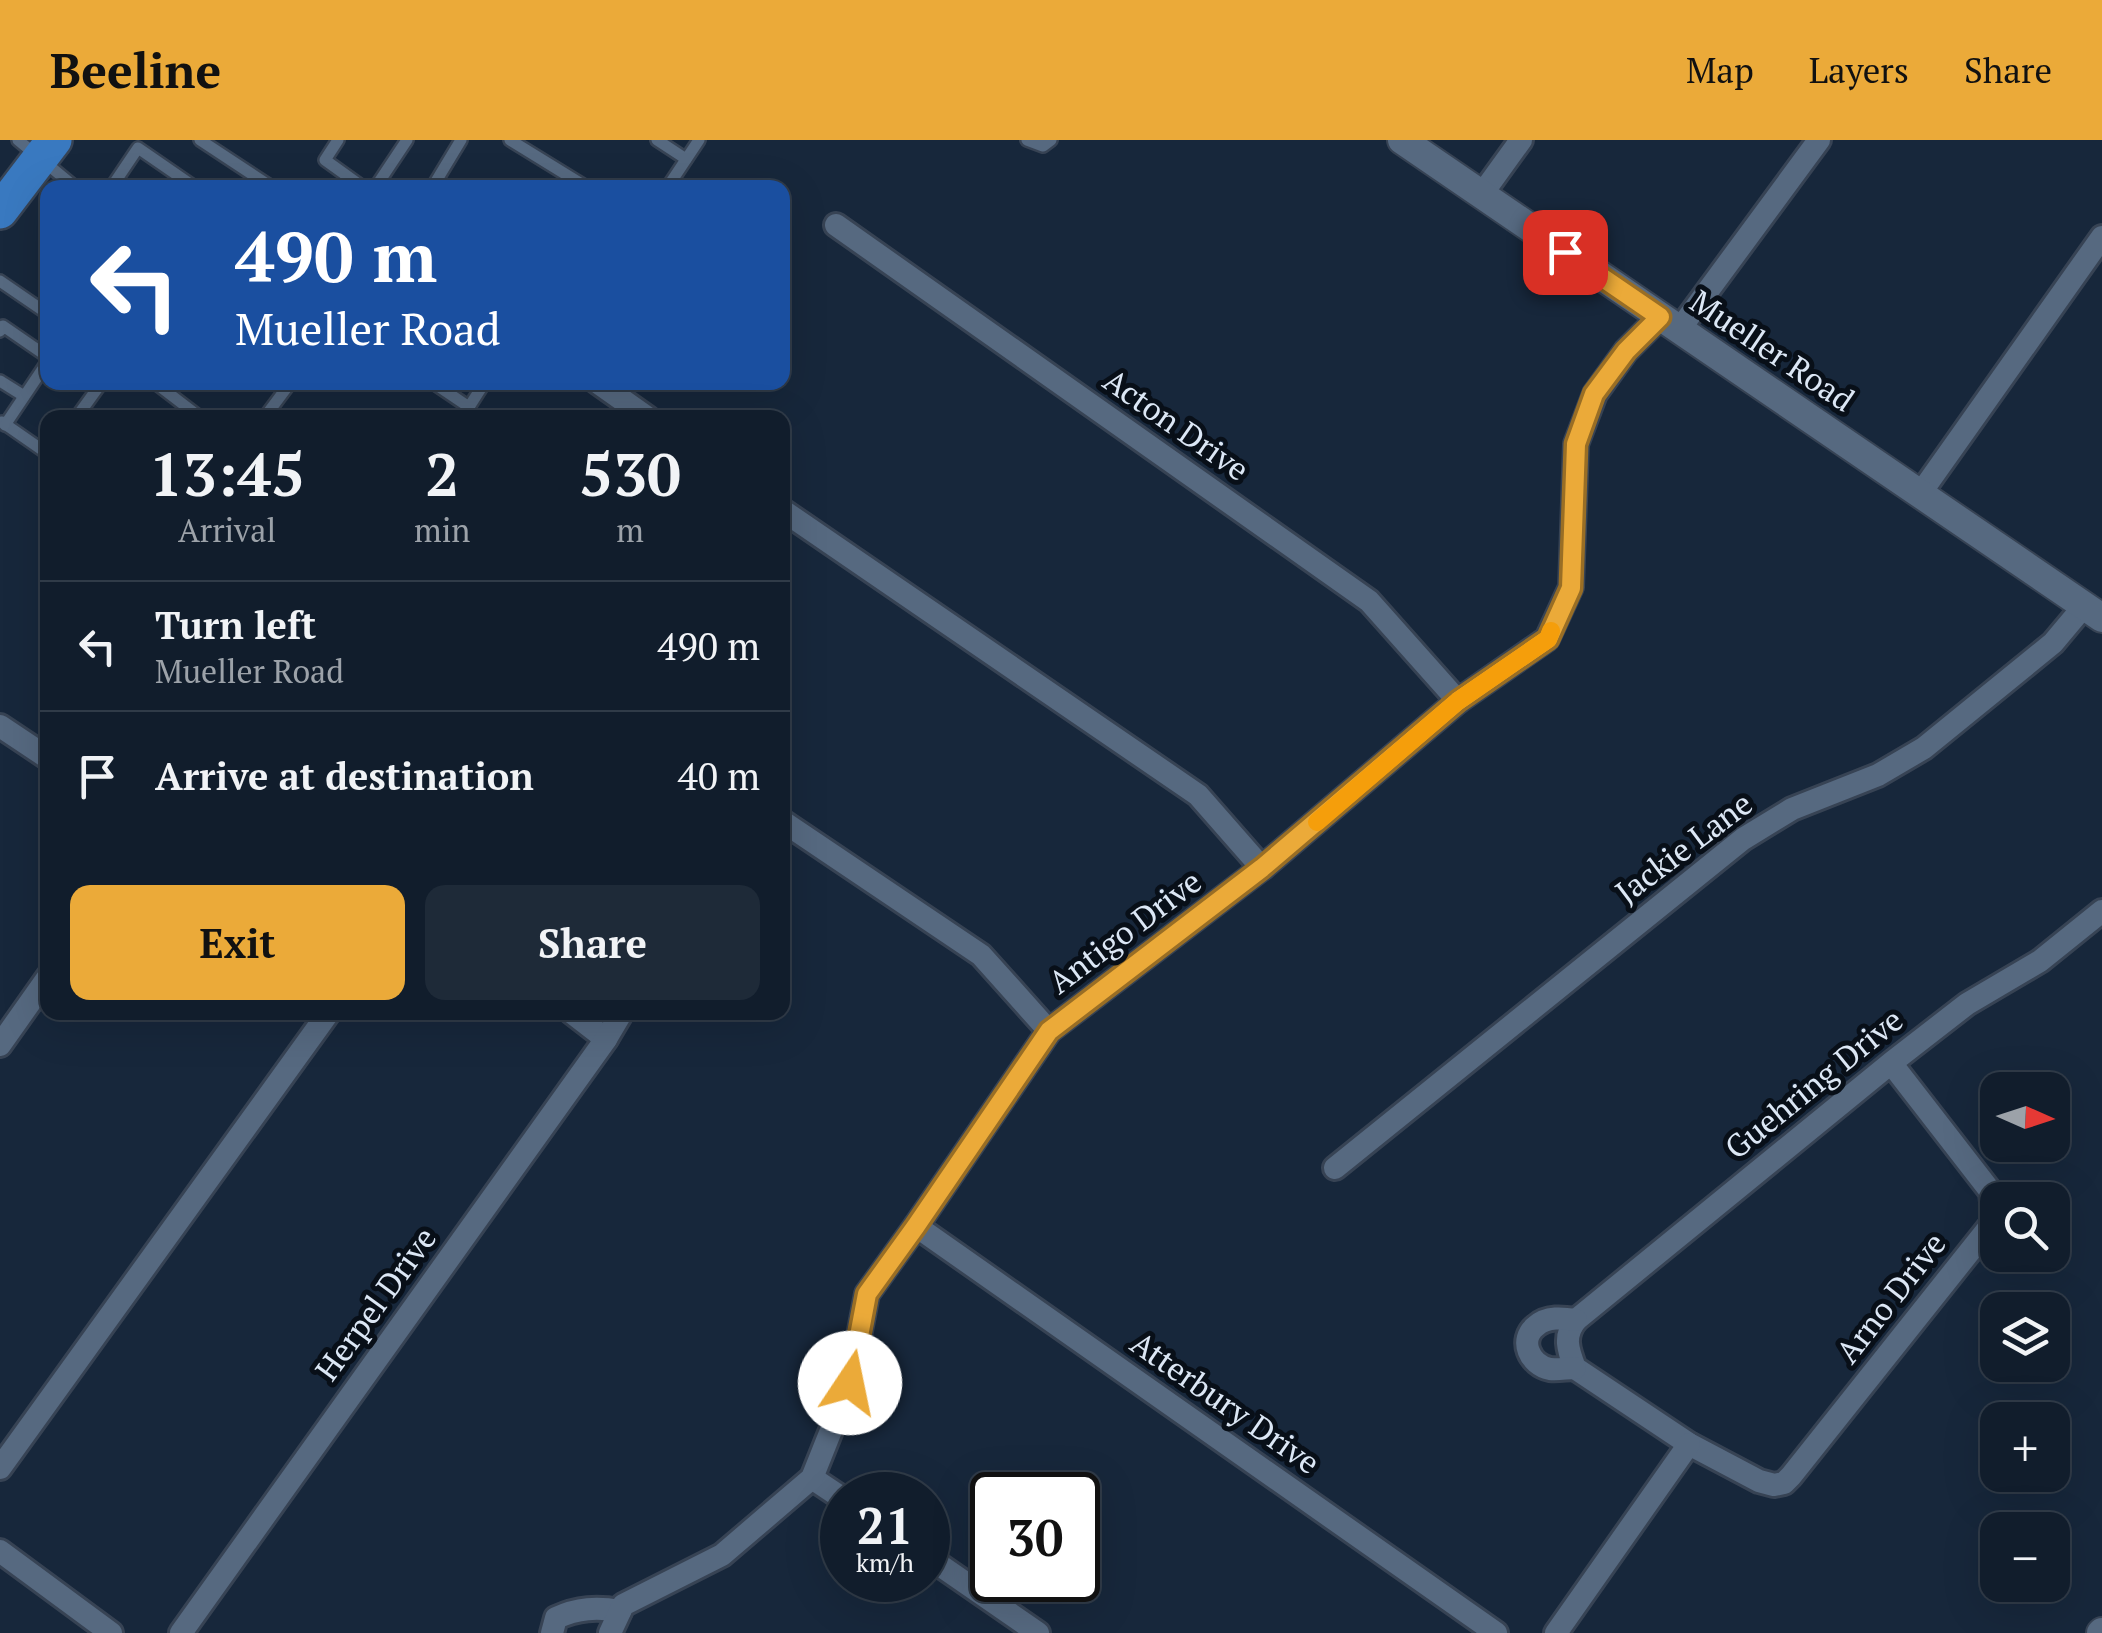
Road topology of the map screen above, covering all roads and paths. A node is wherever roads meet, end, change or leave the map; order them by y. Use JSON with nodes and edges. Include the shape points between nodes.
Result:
{"nodes":[{"id":1,"x":200,"y":140,"type":"edge"},
{"id":2,"x":338,"y":140,"type":"edge"},
{"id":3,"x":407,"y":140,"type":"edge"},
{"id":4,"x":461,"y":140,"type":"edge"},
{"id":5,"x":510,"y":140,"type":"edge"},
{"id":6,"x":657,"y":140,"type":"edge"},
{"id":7,"x":699,"y":140,"type":"edge"},
{"id":8,"x":1027,"y":140,"type":"edge"},
{"id":9,"x":1051,"y":140,"type":"edge"},
{"id":10,"x":1402,"y":140,"type":"edge"},
{"id":11,"x":1521,"y":140,"type":"edge"},
{"id":12,"x":1819,"y":140,"type":"edge"},
{"id":13,"x":141,"y":144,"type":"edge"},
{"id":14,"x":38,"y":146,"type":"edge"},
{"id":15,"x":686,"y":159,"type":"junction"},
{"id":16,"x":69,"y":180,"type":"edge"},
{"id":17,"x":116,"y":180,"type":"edge"},
{"id":18,"x":186,"y":180,"type":"edge"},
{"id":19,"x":261,"y":180,"type":"edge"},
{"id":20,"x":353,"y":180,"type":"edge"},
{"id":21,"x":380,"y":180,"type":"edge"},
{"id":22,"x":437,"y":180,"type":"edge"},
{"id":23,"x":575,"y":180,"type":"edge"},
{"id":24,"x":673,"y":180,"type":"edge"},
{"id":25,"x":1482,"y":194,"type":"junction"},
{"id":26,"x":0,"y":210,"type":"edge"},
{"id":27,"x":836,"y":225,"type":"dead end"},
{"id":28,"x":2102,"y":236,"type":"edge"},
{"id":29,"x":0,"y":281,"type":"edge"},
{"id":30,"x":40,"y":308,"type":"edge"},
{"id":31,"x":1670,"y":323,"type":"junction"},
{"id":32,"x":0,"y":331,"type":"edge"},
{"id":33,"x":40,"y":353,"type":"edge"},
{"id":34,"x":40,"y":371,"type":"edge"},
{"id":35,"x":0,"y":380,"type":"edge"},
{"id":36,"x":164,"y":390,"type":"edge"},
{"id":37,"x":444,"y":390,"type":"edge"},
{"id":38,"x":480,"y":390,"type":"edge"},
{"id":39,"x":608,"y":390,"type":"edge"},
{"id":40,"x":24,"y":396,"type":"junction"},
{"id":41,"x":191,"y":410,"type":"edge"},
{"id":42,"x":637,"y":410,"type":"edge"},
{"id":43,"x":2,"y":423,"type":"edge"},
{"id":44,"x":40,"y":449,"type":"edge"},
{"id":45,"x":1920,"y":494,"type":"junction"},
{"id":46,"x":790,"y":515,"type":"edge"},
{"id":47,"x":2093,"y":612,"type":"edge"},
{"id":48,"x":1458,"y":701,"type":"junction"},
{"id":49,"x":0,"y":726,"type":"edge"},
{"id":50,"x":40,"y":753,"type":"edge"},
{"id":51,"x":790,"y":826,"type":"edge"},
{"id":52,"x":1262,"y":868,"type":"junction"},
{"id":53,"x":2102,"y":911,"type":"edge"},
{"id":54,"x":40,"y":988,"type":"edge"},
{"id":55,"x":323,"y":1020,"type":"edge"},
{"id":56,"x":581,"y":1020,"type":"edge"},
{"id":57,"x":617,"y":1020,"type":"edge"},
{"id":58,"x":1049,"y":1031,"type":"junction"},
{"id":59,"x":606,"y":1039,"type":"junction"},
{"id":60,"x":0,"y":1044,"type":"edge"},
{"id":61,"x":1891,"y":1063,"type":"junction"},
{"id":62,"x":1335,"y":1168,"type":"dead end"},
{"id":63,"x":916,"y":1226,"type":"junction"},
{"id":64,"x":1576,"y":1320,"type":"junction"},
{"id":65,"x":1575,"y":1368,"type":"junction"},
{"id":66,"x":1689,"y":1444,"type":"junction"},
{"id":67,"x":0,"y":1468,"type":"edge"},
{"id":68,"x":812,"y":1478,"type":"junction"},
{"id":69,"x":820,"y":1483,"type":"edge"},
{"id":70,"x":0,"y":1551,"type":"edge"},
{"id":71,"x":950,"y":1572,"type":"edge"},
{"id":72,"x":620,"y":1611,"type":"junction"},
{"id":73,"x":111,"y":1633,"type":"edge"},
{"id":74,"x":181,"y":1633,"type":"edge"},
{"id":75,"x":552,"y":1633,"type":"edge"},
{"id":76,"x":610,"y":1633,"type":"edge"},
{"id":77,"x":1038,"y":1633,"type":"edge"},
{"id":78,"x":1496,"y":1633,"type":"edge"},
{"id":79,"x":1556,"y":1633,"type":"edge"}],
"edges":[{"from":1,"to":19,"type":"lane"},
{"from":2,"to":20,"type":"lane","via":[[324,160]]},
{"from":3,"to":21,"type":"lane"},
{"from":4,"to":22,"type":"lane"},
{"from":5,"to":23,"type":"lane"},
{"from":6,"to":15,"type":"lane"},
{"from":7,"to":15,"type":"lane"},
{"from":8,"to":9,"type":"lane","via":[[1043,146]]},
{"from":10,"to":25,"type":"street","name":"Mueller Road"},
{"from":11,"to":25,"type":"street"},
{"from":12,"to":31,"type":"street","name":"Antigo Drive"},
{"from":13,"to":17,"type":"lane"},
{"from":13,"to":18,"type":"lane"},
{"from":14,"to":16,"type":"lane"},
{"from":14,"to":26,"type":"main road"},
{"from":15,"to":24,"type":"lane"},
{"from":25,"to":31,"type":"street","name":"Mueller Road"},
{"from":27,"to":48,"type":"street","name":"Acton Drive","via":[[1368,602]]},
{"from":28,"to":45,"type":"street"},
{"from":29,"to":30,"type":"lane"},
{"from":31,"to":45,"type":"street","name":"Mueller Road"},
{"from":31,"to":48,"type":"street","name":"Antigo Drive","via":[[1626,351],[1594,394],[1576,444],[1571,588],[1548,639]]},
{"from":32,"to":33,"type":"lane","via":[[3,326]]},
{"from":34,"to":40,"type":"lane"},
{"from":35,"to":40,"type":"lane"},
{"from":36,"to":41,"type":"lane"},
{"from":37,"to":38,"type":"lane","via":[[469,407]]},
{"from":39,"to":42,"type":"street"},
{"from":40,"to":43,"type":"lane"},
{"from":43,"to":44,"type":"lane"},
{"from":45,"to":47,"type":"street","name":"Mueller Road"},
{"from":46,"to":52,"type":"street","via":[[1198,794]]},
{"from":47,"to":62,"type":"street","name":"Jackie Lane","via":[[1924,748],[1742,839]]},
{"from":48,"to":52,"type":"street","name":"Antigo Drive"},
{"from":49,"to":50,"type":"street"},
{"from":51,"to":58,"type":"street","via":[[981,955]]},
{"from":52,"to":58,"type":"street","name":"Antigo Drive"},
{"from":53,"to":61,"type":"street","name":"Guehring Drive"},
{"from":54,"to":60,"type":"street"},
{"from":55,"to":67,"type":"street"},
{"from":56,"to":59,"type":"street"},
{"from":57,"to":59,"type":"street","name":"Herpel Drive"},
{"from":58,"to":63,"type":"street","name":"Antigo Drive"},
{"from":59,"to":74,"type":"street","name":"Herpel Drive"},
{"from":61,"to":64,"type":"street","name":"Guehring Drive"},
{"from":61,"to":66,"type":"street","name":"Arno Drive","via":[[1991,1192],[1994,1221],[1784,1484],[1759,1481]]},
{"from":63,"to":68,"type":"street","name":"Antigo Drive","via":[[867,1294],[850,1383]]},
{"from":63,"to":78,"type":"street","name":"Atterbury Drive"},
{"from":64,"to":65,"type":"street","via":[[1567,1349]]},
{"from":64,"to":65,"type":"street","name":"Guehring Drive","via":[[1547,1320],[1526,1341],[1540,1366]]},
{"from":65,"to":66,"type":"street","name":"Guehring Drive"},
{"from":66,"to":79,"type":"street"},
{"from":68,"to":69,"type":"street"},
{"from":68,"to":72,"type":"street","name":"Antigo Drive","via":[[722,1555]]},
{"from":70,"to":73,"type":"street"},
{"from":71,"to":77,"type":"street"},
{"from":72,"to":75,"type":"street","via":[[572,1610],[556,1618]]},
{"from":72,"to":76,"type":"street"}]}
